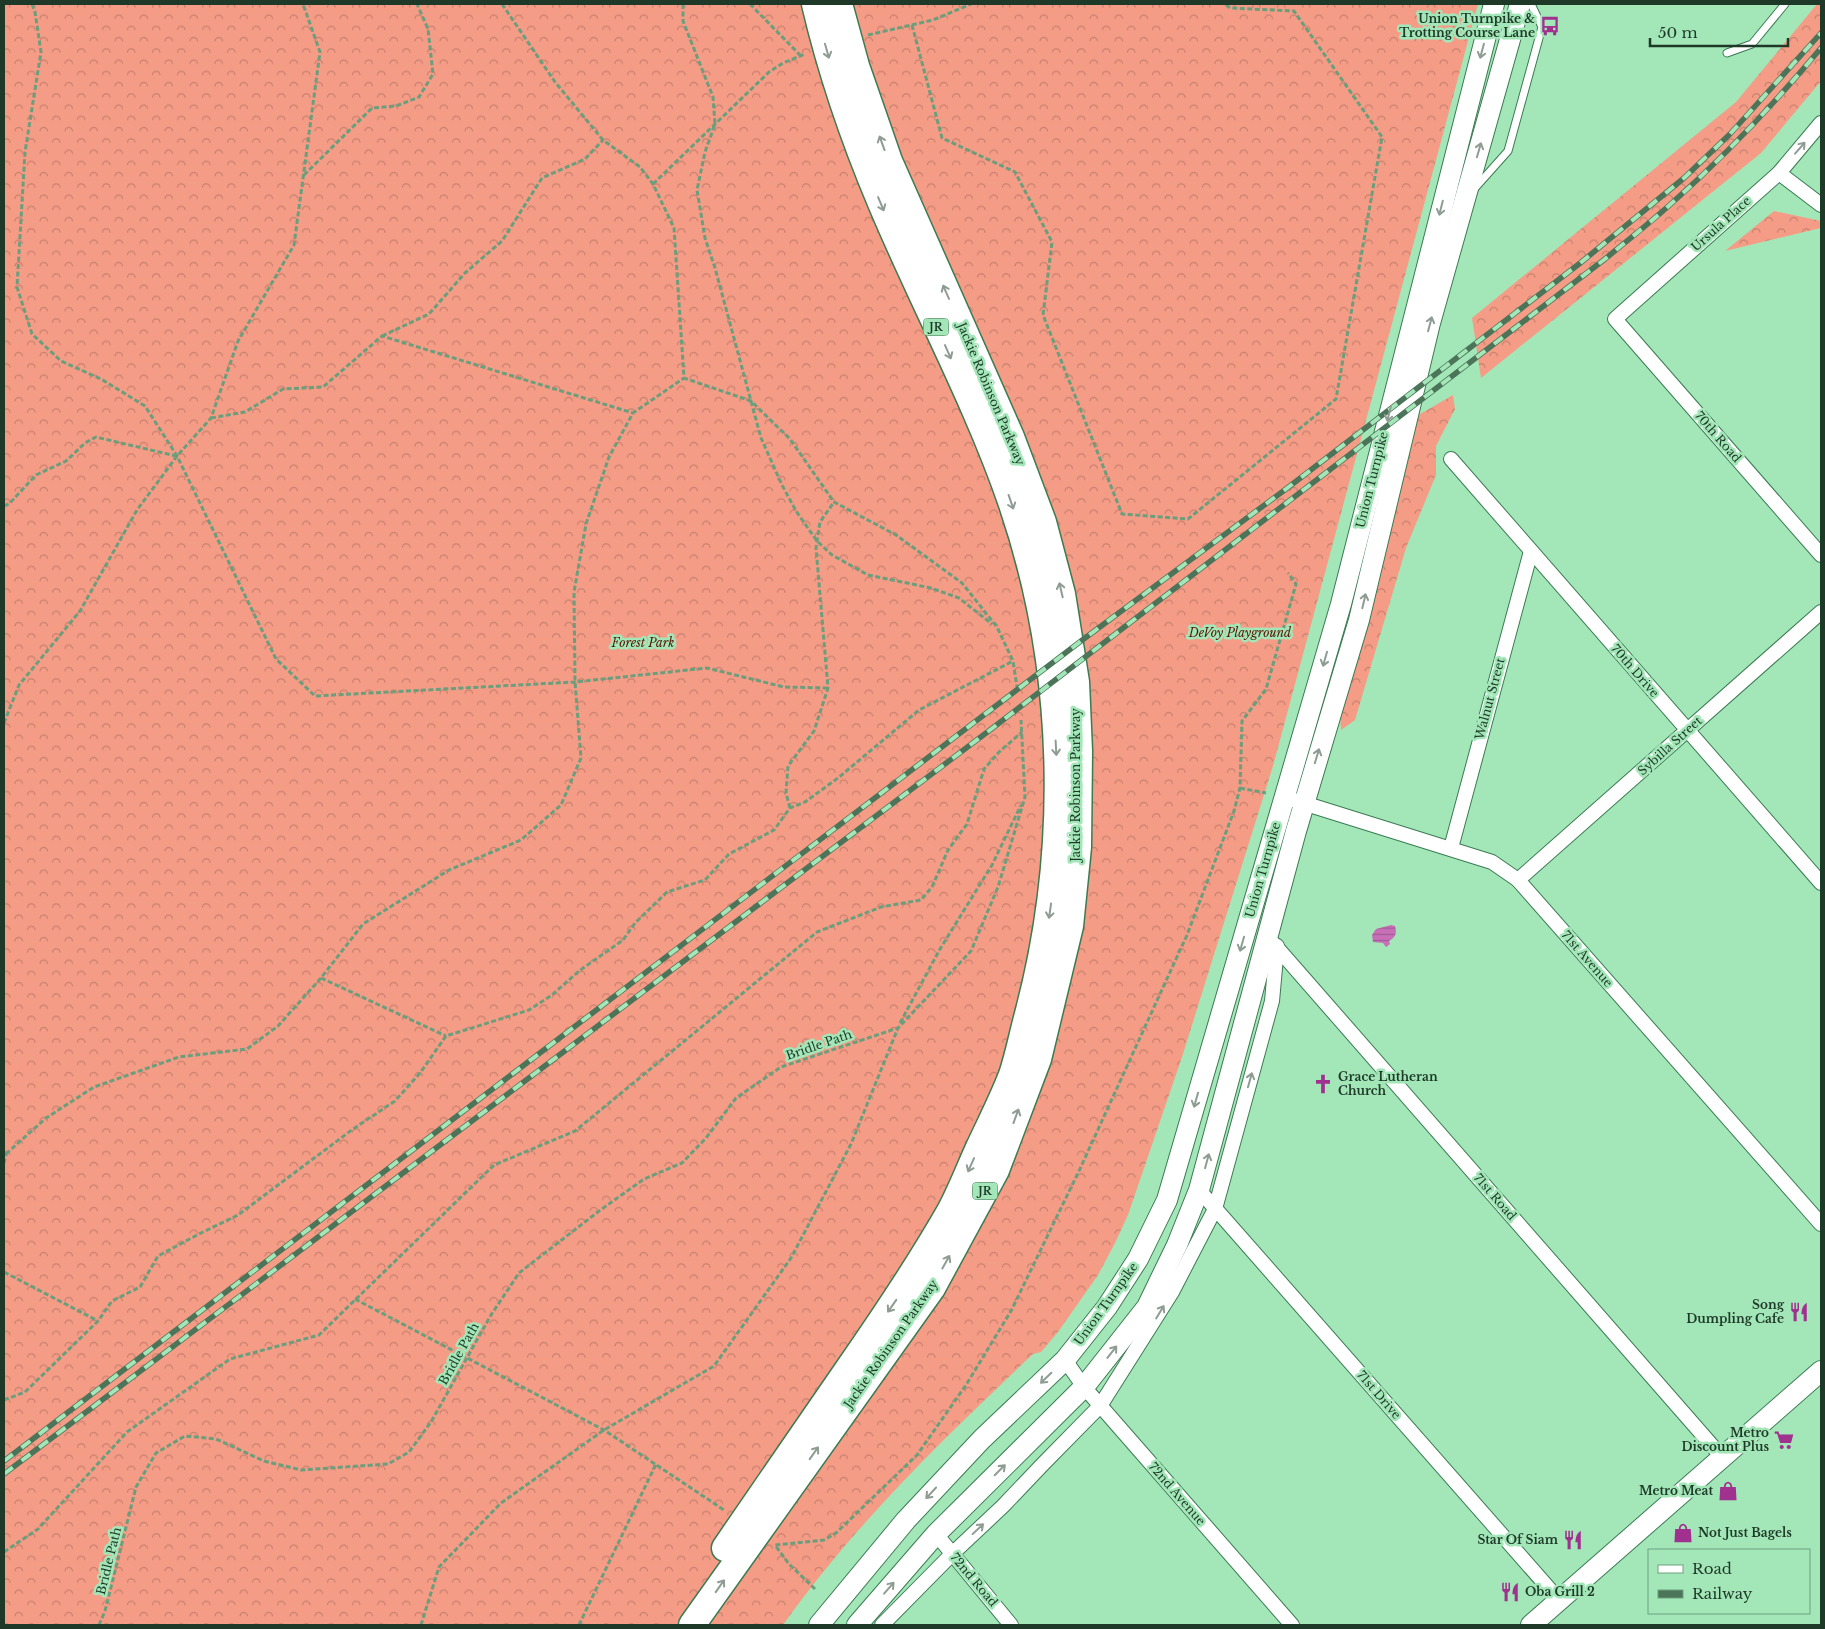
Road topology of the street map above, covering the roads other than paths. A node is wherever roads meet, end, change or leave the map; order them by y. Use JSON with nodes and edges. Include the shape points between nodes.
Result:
{"nodes":[{"id":1,"x":815,"y":4,"type":"edge"},
{"id":2,"x":839,"y":4,"type":"edge"},
{"id":3,"x":1494,"y":4,"type":"edge"},
{"id":4,"x":1520,"y":4,"type":"edge"},
{"id":5,"x":1531,"y":4,"type":"edge"},
{"id":6,"x":1785,"y":4,"type":"edge"},
{"id":7,"x":1727,"y":53,"type":"dead end"},
{"id":8,"x":1821,"y":124,"type":"edge"},
{"id":9,"x":1778,"y":173,"type":"junction"},
{"id":10,"x":1466,"y":197,"type":"junction"},
{"id":11,"x":1821,"y":205,"type":"edge"},
{"id":12,"x":1615,"y":319,"type":"joint"},
{"id":13,"x":1450,"y":459,"type":"dead end"},
{"id":14,"x":1531,"y":551,"type":"junction"},
{"id":15,"x":1821,"y":555,"type":"edge"},
{"id":16,"x":1821,"y":612,"type":"edge"},
{"id":17,"x":1687,"y":731,"type":"junction"},
{"id":18,"x":1276,"y":795,"type":"junction"},
{"id":19,"x":1303,"y":803,"type":"junction"},
{"id":20,"x":1451,"y":848,"type":"junction"},
{"id":21,"x":1518,"y":880,"type":"junction"},
{"id":22,"x":1821,"y":883,"type":"edge"},
{"id":23,"x":1272,"y":942,"type":"junction"},
{"id":24,"x":1199,"y":1190,"type":"junction"},
{"id":25,"x":1215,"y":1209,"type":"junction"},
{"id":26,"x":1821,"y":1224,"type":"edge"},
{"id":27,"x":1065,"y":1360,"type":"junction"},
{"id":28,"x":1821,"y":1371,"type":"edge"},
{"id":29,"x":1084,"y":1386,"type":"junction"},
{"id":30,"x":1100,"y":1406,"type":"junction"},
{"id":31,"x":1722,"y":1457,"type":"junction"},
{"id":32,"x":936,"y":1534,"type":"junction"},
{"id":33,"x":952,"y":1554,"type":"junction"},
{"id":34,"x":1560,"y":1600,"type":"junction"},
{"id":35,"x":672,"y":1625,"type":"edge"},
{"id":36,"x":692,"y":1625,"type":"edge"},
{"id":37,"x":819,"y":1625,"type":"edge"},
{"id":38,"x":857,"y":1625,"type":"edge"},
{"id":39,"x":882,"y":1625,"type":"edge"},
{"id":40,"x":1011,"y":1625,"type":"edge"},
{"id":41,"x":1292,"y":1625,"type":"edge"},
{"id":42,"x":1530,"y":1625,"type":"edge"}],
"edges":[{"from":1,"to":35,"type":"highway","name":"Jackie Robinson Parkway","number":"JR","one_way":true,"via":[[835,78],[865,164],[990,446],[1028,560],[1043,626],[1054,700],[1057,840],[1050,911],[1036,986],[1012,1074],[952,1209],[907,1284]]},
{"from":36,"to":2,"type":"highway","name":"Jackie Robinson Parkway","number":"JR","one_way":true,"via":[[932,1288],[996,1170],[1038,1059],[1070,926],[1078,847],[1076,682],[1062,594],[1043,522],[1011,438],[889,161],[861,82]]},
{"from":3,"to":18,"type":"main road","name":"Union Turnpike","one_way":true,"via":[[1341,604]]},
{"from":10,"to":4,"type":"main road","name":"Union Turnpike","one_way":true},
{"from":5,"to":10,"type":"lane","via":[[1542,27],[1508,151]]},
{"from":6,"to":7,"type":"lane","via":[[1752,44]]},
{"from":9,"to":8,"type":"street","name":"Ursula Place","one_way":true},
{"from":9,"to":11,"type":"street"},
{"from":9,"to":12,"type":"street","name":"Ursula Place"},
{"from":19,"to":10,"type":"main road","name":"Union Turnpike","one_way":true,"via":[[1359,620],[1430,323]]},
{"from":12,"to":15,"type":"street","name":"70th Road"},
{"from":13,"to":14,"type":"street","name":"70th Drive"},
{"from":14,"to":17,"type":"street","name":"70th Drive"},
{"from":14,"to":20,"type":"street","name":"Walnut Street"},
{"from":16,"to":17,"type":"street","name":"Sybilla Street"},
{"from":17,"to":21,"type":"street","name":"Sybilla Street"},
{"from":17,"to":22,"type":"street","name":"70th Drive"},
{"from":18,"to":19,"type":"street","name":"71st Avenue"},
{"from":18,"to":27,"type":"main road","name":"Union Turnpike","one_way":true,"via":[[1167,1200],[1138,1259],[1107,1307]]},
{"from":19,"to":20,"type":"street","name":"71st Avenue"},
{"from":19,"to":23,"type":"main road","name":"Union Turnpike"},
{"from":20,"to":21,"type":"street","name":"71st Avenue","via":[[1492,862]]},
{"from":21,"to":26,"type":"street","name":"71st Avenue"},
{"from":24,"to":23,"type":"main road","name":"Union Turnpike","one_way":true},
{"from":25,"to":23,"type":"street","name":"Union Turnpike","one_way":true,"via":[[1272,1001]]},
{"from":23,"to":31,"type":"street","name":"71st Road"},
{"from":24,"to":25,"type":"street","name":"71st Drive"},
{"from":29,"to":24,"type":"main road","name":"Union Turnpike","one_way":true,"via":[[1147,1307]]},
{"from":30,"to":25,"type":"street","name":"Union Turnpike","one_way":true,"via":[[1172,1292]]},
{"from":25,"to":34,"type":"street","name":"71st Drive"},
{"from":27,"to":29,"type":"street","name":"72nd Avenue"},
{"from":27,"to":37,"type":"main road","name":"Union Turnpike","one_way":true,"via":[[982,1439],[906,1520]]},
{"from":28,"to":31,"type":"main road"},
{"from":29,"to":30,"type":"street","name":"72nd Avenue"},
{"from":32,"to":29,"type":"main road","name":"Union Turnpike","one_way":true},
{"from":33,"to":30,"type":"street","name":"Union Turnpike","one_way":true},
{"from":30,"to":41,"type":"street","name":"72nd Avenue"},
{"from":31,"to":34,"type":"main road"},
{"from":32,"to":33,"type":"street","name":"72nd Road"},
{"from":38,"to":32,"type":"main road","name":"Union Turnpike","one_way":true},
{"from":33,"to":39,"type":"street","name":"Union Turnpike"},
{"from":33,"to":40,"type":"street","name":"72nd Road"},
{"from":34,"to":42,"type":"main road"}]}
